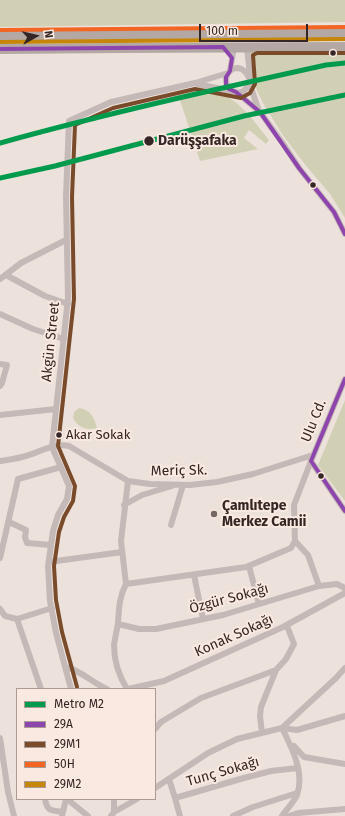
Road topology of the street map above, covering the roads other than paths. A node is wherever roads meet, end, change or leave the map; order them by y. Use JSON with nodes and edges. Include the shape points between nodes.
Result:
{"nodes":[{"id":1,"x":345,"y":33,"type":"edge"},
{"id":2,"x":241,"y":34,"type":"junction"},
{"id":3,"x":0,"y":36,"type":"edge"},
{"id":4,"x":223,"y":47,"type":"junction"},
{"id":5,"x":234,"y":47,"type":"junction"},
{"id":6,"x":345,"y":47,"type":"edge"},
{"id":7,"x":250,"y":49,"type":"junction"},
{"id":8,"x":0,"y":50,"type":"edge"},
{"id":9,"x":232,"y":58,"type":"junction"},
{"id":10,"x":229,"y":72,"type":"junction"},
{"id":11,"x":249,"y":80,"type":"junction"},
{"id":12,"x":195,"y":83,"type":"junction"},
{"id":13,"x":234,"y":92,"type":"junction"},
{"id":14,"x":260,"y":112,"type":"junction"},
{"id":15,"x":345,"y":234,"type":"edge"},
{"id":16,"x":66,"y":240,"type":"junction"},
{"id":17,"x":6,"y":275,"type":"junction"},
{"id":18,"x":0,"y":279,"type":"edge"},
{"id":19,"x":68,"y":304,"type":"junction"},
{"id":20,"x":0,"y":314,"type":"edge"},
{"id":21,"x":64,"y":339,"type":"junction"},
{"id":22,"x":0,"y":364,"type":"edge"},
{"id":23,"x":345,"y":379,"type":"edge"},
{"id":24,"x":0,"y":386,"type":"edge"},
{"id":25,"x":56,"y":409,"type":"junction"},
{"id":26,"x":0,"y":415,"type":"edge"},
{"id":27,"x":52,"y":447,"type":"junction"},
{"id":28,"x":312,"y":458,"type":"junction"},
{"id":29,"x":0,"y":461,"type":"edge"},
{"id":30,"x":61,"y":467,"type":"junction"},
{"id":31,"x":128,"y":481,"type":"junction"},
{"id":32,"x":180,"y":485,"type":"junction"},
{"id":33,"x":124,"y":505,"type":"junction"},
{"id":34,"x":345,"y":511,"type":"edge"},
{"id":35,"x":9,"y":522,"type":"junction"},
{"id":36,"x":171,"y":525,"type":"dead end"},
{"id":37,"x":295,"y":541,"type":"junction"},
{"id":38,"x":51,"y":545,"type":"junction"},
{"id":39,"x":122,"y":552,"type":"junction"},
{"id":40,"x":0,"y":558,"type":"edge"},
{"id":41,"x":49,"y":562,"type":"junction"},
{"id":42,"x":249,"y":566,"type":"junction"},
{"id":43,"x":194,"y":575,"type":"junction"},
{"id":44,"x":126,"y":584,"type":"junction"},
{"id":45,"x":319,"y":586,"type":"junction"},
{"id":46,"x":345,"y":588,"type":"edge"},
{"id":47,"x":345,"y":594,"type":"edge"},
{"id":48,"x":259,"y":604,"type":"junction"},
{"id":49,"x":52,"y":608,"type":"junction"},
{"id":50,"x":0,"y":609,"type":"edge"},
{"id":51,"x":18,"y":619,"type":"junction"},
{"id":52,"x":203,"y":619,"type":"junction"},
{"id":53,"x":118,"y":624,"type":"junction"},
{"id":54,"x":287,"y":626,"type":"junction"},
{"id":55,"x":66,"y":667,"type":"junction"},
{"id":56,"x":345,"y":668,"type":"edge"},
{"id":57,"x":276,"y":670,"type":"junction"},
{"id":58,"x":41,"y":688,"type":"edge"},
{"id":59,"x":71,"y":688,"type":"edge"},
{"id":60,"x":105,"y":688,"type":"edge"},
{"id":61,"x":126,"y":688,"type":"edge"},
{"id":62,"x":132,"y":688,"type":"edge"},
{"id":63,"x":345,"y":716,"type":"edge"},
{"id":64,"x":156,"y":726,"type":"edge"},
{"id":65,"x":282,"y":728,"type":"junction"},
{"id":66,"x":262,"y":733,"type":"junction"},
{"id":67,"x":0,"y":738,"type":"edge"},
{"id":68,"x":345,"y":764,"type":"edge"},
{"id":69,"x":298,"y":768,"type":"junction"},
{"id":70,"x":169,"y":779,"type":"junction"},
{"id":71,"x":156,"y":787,"type":"edge"},
{"id":72,"x":297,"y":793,"type":"junction"},
{"id":73,"x":175,"y":798,"type":"junction"},
{"id":74,"x":45,"y":800,"type":"edge"},
{"id":75,"x":66,"y":800,"type":"edge"},
{"id":76,"x":67,"y":800,"type":"edge"},
{"id":77,"x":114,"y":800,"type":"edge"},
{"id":78,"x":135,"y":800,"type":"edge"},
{"id":79,"x":345,"y":809,"type":"edge"},
{"id":80,"x":63,"y":814,"type":"edge"},
{"id":81,"x":113,"y":814,"type":"edge"},
{"id":82,"x":14,"y":816,"type":"edge"},
{"id":83,"x":88,"y":816,"type":"edge"},
{"id":84,"x":180,"y":816,"type":"edge"},
{"id":85,"x":233,"y":816,"type":"edge"},
{"id":86,"x":282,"y":816,"type":"edge"},
{"id":87,"x":289,"y":816,"type":"edge"}],
"edges":[{"from":1,"to":2,"type":"main road"},
{"from":2,"to":3,"type":"main road"},
{"from":2,"to":5,"type":"main road"},
{"from":2,"to":7,"type":"main road"},
{"from":4,"to":5,"type":"main road"},
{"from":4,"to":8,"type":"main road"},
{"from":4,"to":9,"type":"street"},
{"from":5,"to":7,"type":"main road"},
{"from":5,"to":9,"type":"street"},
{"from":6,"to":7,"type":"main road"},
{"from":7,"to":11,"type":"street"},
{"from":9,"to":10,"type":"street"},
{"from":10,"to":11,"type":"street","via":[[242,69],[248,74]]},
{"from":10,"to":12,"type":"street","name":"Akgün Street"},
{"from":10,"to":13,"type":"street","via":[[226,85]]},
{"from":11,"to":13,"type":"street","via":[[246,89]]},
{"from":11,"to":14,"type":"street"},
{"from":12,"to":13,"type":"street","name":"Akgün Street"},
{"from":12,"to":16,"type":"street","name":"Akgün Street","via":[[111,102],[69,121]]},
{"from":13,"to":14,"type":"street"},
{"from":14,"to":15,"type":"street","via":[[334,212]]},
{"from":16,"to":17,"type":"street","via":[[21,263]]},
{"from":16,"to":19,"type":"street","name":"Akgün Street"},
{"from":17,"to":18,"type":"street"},
{"from":17,"to":19,"type":"street","via":[[45,296]]},
{"from":19,"to":21,"type":"street","name":"Akgün Street"},
{"from":20,"to":21,"type":"street"},
{"from":21,"to":25,"type":"street","name":"Akgün Street"},
{"from":22,"to":24,"type":"street","via":[[7,365]]},
{"from":23,"to":28,"type":"street","name":"Ulu Cd."},
{"from":25,"to":26,"type":"street"},
{"from":25,"to":27,"type":"street","name":"Akgün Street"},
{"from":27,"to":29,"type":"street","via":[[23,457]]},
{"from":27,"to":30,"type":"street"},
{"from":27,"to":31,"type":"street","name":"Meriç Sk.","via":[[69,446]]},
{"from":28,"to":32,"type":"street","name":"Meriç Sk.","via":[[217,482]]},
{"from":28,"to":34,"type":"street","name":"Ulu Cd."},
{"from":28,"to":37,"type":"street","via":[[294,505]]},
{"from":30,"to":35,"type":"street","via":[[18,480]]},
{"from":30,"to":38,"type":"street","via":[[69,486],[67,499],[58,515]]},
{"from":31,"to":32,"type":"street","name":"Meriç Sk."},
{"from":31,"to":33,"type":"street"},
{"from":32,"to":33,"type":"street","via":[[142,496]]},
{"from":32,"to":36,"type":"street"},
{"from":33,"to":39,"type":"street"},
{"from":35,"to":38,"type":"street","via":[[26,530],[27,543]]},
{"from":35,"to":40,"type":"street"},
{"from":37,"to":42,"type":"street","via":[[291,548]]},
{"from":37,"to":45,"type":"street","via":[[308,556]]},
{"from":38,"to":41,"type":"street"},
{"from":39,"to":41,"type":"street"},
{"from":39,"to":44,"type":"street"},
{"from":41,"to":49,"type":"street"},
{"from":42,"to":43,"type":"street"},
{"from":42,"to":48,"type":"street"},
{"from":43,"to":44,"type":"street"},
{"from":43,"to":52,"type":"street"},
{"from":44,"to":53,"type":"street","via":[[119,603]]},
{"from":45,"to":46,"type":"street","name":"Özgür Sokağı","via":[[338,584]]},
{"from":45,"to":48,"type":"street","name":"Özgür Sokağı"},
{"from":47,"to":54,"type":"street","name":"Konak Sokağı"},
{"from":48,"to":52,"type":"street","name":"Özgür Sokağı"},
{"from":49,"to":51,"type":"street"},
{"from":49,"to":55,"type":"street"},
{"from":50,"to":51,"type":"street","via":[[5,616]]},
{"from":51,"to":58,"type":"street"},
{"from":52,"to":53,"type":"street","name":"Özgür Sokağı","via":[[156,629],[139,629]]},
{"from":53,"to":61,"type":"street","via":[[114,645],[120,678]]},
{"from":54,"to":57,"type":"street","via":[[294,644]]},
{"from":54,"to":62,"type":"street","name":"Konak Sokağı","via":[[164,681]]},
{"from":55,"to":59,"type":"street"},
{"from":55,"to":60,"type":"street"},
{"from":56,"to":65,"type":"street"},
{"from":57,"to":64,"type":"street","via":[[201,698]]},
{"from":57,"to":66,"type":"street","via":[[261,707]]},
{"from":63,"to":65,"type":"street","via":[[297,730]]},
{"from":65,"to":66,"type":"street"},
{"from":65,"to":68,"type":"street","via":[[304,758]]},
{"from":65,"to":69,"type":"street"},
{"from":66,"to":70,"type":"street","via":[[237,739],[208,753]]},
{"from":67,"to":82,"type":"street"},
{"from":69,"to":72,"type":"street"},
{"from":69,"to":73,"type":"street","name":"Tunç Sokağı","via":[[271,771]]},
{"from":70,"to":71,"type":"street"},
{"from":70,"to":73,"type":"street"},
{"from":72,"to":85,"type":"street"},
{"from":72,"to":86,"type":"street"},
{"from":73,"to":84,"type":"street","name":"Tunç Sokağı"},
{"from":74,"to":80,"type":"street","via":[[48,809]]},
{"from":75,"to":80,"type":"street"},
{"from":76,"to":83,"type":"street"},
{"from":77,"to":81,"type":"street"},
{"from":78,"to":81,"type":"street"},
{"from":79,"to":87,"type":"street"}]}
